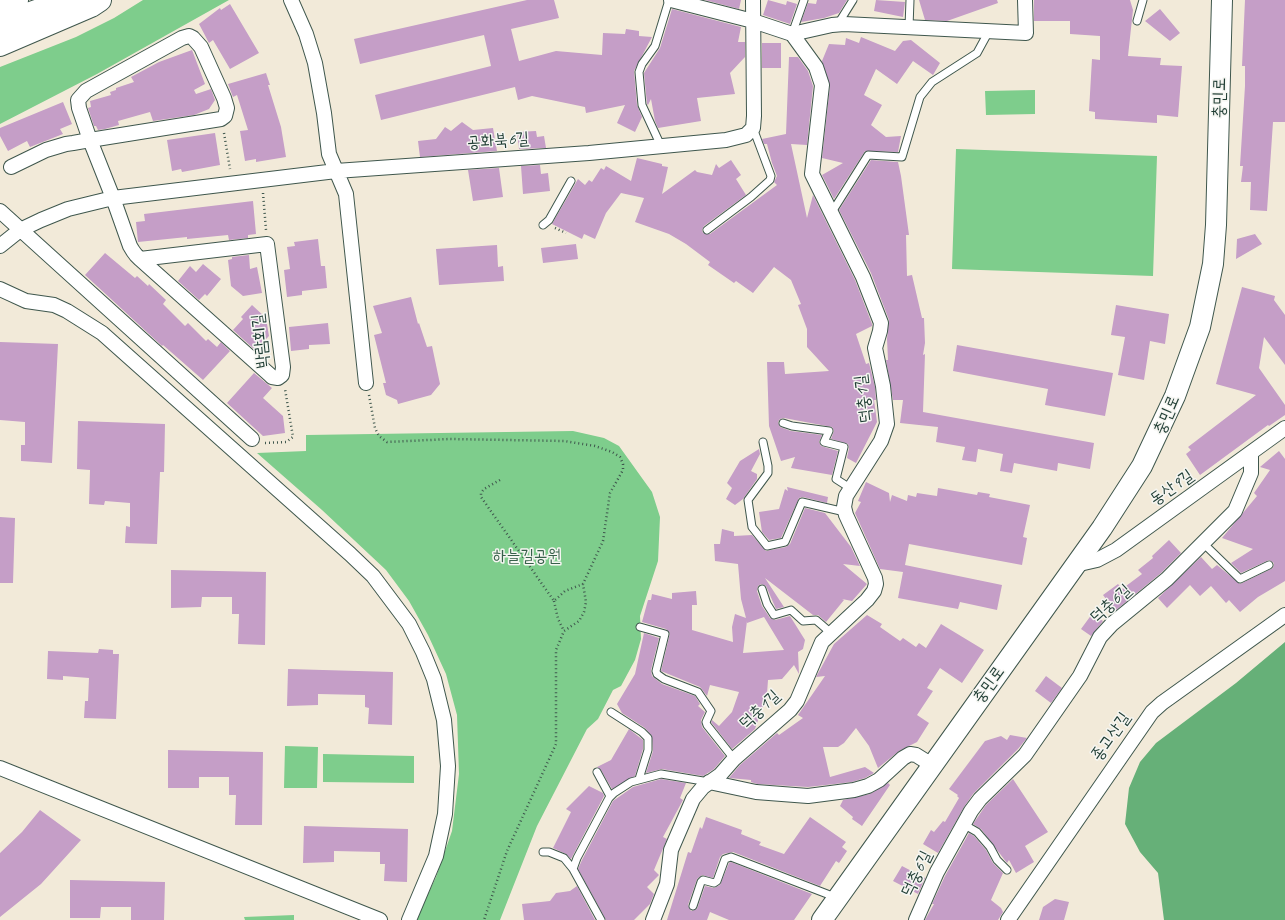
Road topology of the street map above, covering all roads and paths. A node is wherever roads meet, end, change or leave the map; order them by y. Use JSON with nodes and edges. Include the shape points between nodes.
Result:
{"nodes":[{"id":1,"x":17,"y":0,"type":"edge"},
{"id":2,"x":67,"y":0,"type":"edge"},
{"id":3,"x":100,"y":0,"type":"edge"},
{"id":4,"x":291,"y":0,"type":"edge"},
{"id":5,"x":670,"y":0,"type":"edge"},
{"id":6,"x":753,"y":0,"type":"edge"},
{"id":7,"x":804,"y":0,"type":"edge"},
{"id":8,"x":853,"y":0,"type":"edge"},
{"id":9,"x":910,"y":0,"type":"edge"},
{"id":10,"x":1025,"y":0,"type":"edge"},
{"id":11,"x":1143,"y":0,"type":"edge"},
{"id":12,"x":1222,"y":0,"type":"edge"},
{"id":13,"x":0,"y":8,"type":"edge"},
{"id":14,"x":753,"y":21,"type":"junction"},
{"id":15,"x":1137,"y":21,"type":"dead end"},
{"id":16,"x":0,"y":24,"type":"edge"},
{"id":17,"x":838,"y":24,"type":"junction"},
{"id":18,"x":909,"y":27,"type":"junction"},
{"id":19,"x":990,"y":32,"type":"junction"},
{"id":20,"x":792,"y":34,"type":"junction"},
{"id":21,"x":0,"y":45,"type":"edge"},
{"id":22,"x":221,"y":119,"type":"junction"},
{"id":23,"x":753,"y":128,"type":"junction"},
{"id":24,"x":90,"y":140,"type":"junction"},
{"id":25,"x":661,"y":146,"type":"junction"},
{"id":26,"x":11,"y":167,"type":"dead end"},
{"id":27,"x":336,"y":171,"type":"junction"},
{"id":28,"x":262,"y":180,"type":"junction"},
{"id":29,"x":571,"y":182,"type":"dead end"},
{"id":30,"x":232,"y":184,"type":"junction"},
{"id":31,"x":112,"y":198,"type":"junction"},
{"id":32,"x":0,"y":211,"type":"edge"},
{"id":33,"x":832,"y":212,"type":"junction"},
{"id":34,"x":543,"y":225,"type":"dead end"},
{"id":35,"x":20,"y":230,"type":"junction"},
{"id":36,"x":707,"y":230,"type":"dead end"},
{"id":37,"x":267,"y":244,"type":"junction"},
{"id":38,"x":0,"y":246,"type":"edge"},
{"id":39,"x":140,"y":259,"type":"junction"},
{"id":40,"x":0,"y":290,"type":"edge"},
{"id":41,"x":279,"y":377,"type":"junction"},
{"id":42,"x":366,"y":383,"type":"joint"},
{"id":43,"x":783,"y":423,"type":"dead end"},
{"id":44,"x":1285,"y":428,"type":"edge"},
{"id":45,"x":252,"y":439,"type":"joint"},
{"id":46,"x":763,"y":442,"type":"dead end"},
{"id":47,"x":1251,"y":454,"type":"junction"},
{"id":48,"x":500,"y":480,"type":"dead end"},
{"id":49,"x":850,"y":488,"type":"junction"},
{"id":50,"x":845,"y":512,"type":"junction"},
{"id":51,"x":1204,"y":544,"type":"junction"},
{"id":52,"x":1075,"y":565,"type":"junction"},
{"id":53,"x":1269,"y":565,"type":"dead end"},
{"id":54,"x":583,"y":584,"type":"junction"},
{"id":55,"x":762,"y":590,"type":"dead end"},
{"id":56,"x":554,"y":601,"type":"junction"},
{"id":57,"x":1285,"y":615,"type":"edge"},
{"id":58,"x":640,"y":627,"type":"dead end"},
{"id":59,"x":564,"y":631,"type":"junction"},
{"id":60,"x":831,"y":633,"type":"junction"},
{"id":61,"x":611,"y":712,"type":"dead end"},
{"id":62,"x":734,"y":759,"type":"junction"},
{"id":63,"x":932,"y":765,"type":"junction"},
{"id":64,"x":0,"y":768,"type":"edge"},
{"id":65,"x":597,"y":772,"type":"dead end"},
{"id":66,"x":639,"y":779,"type":"junction"},
{"id":67,"x":709,"y":782,"type":"junction"},
{"id":68,"x":610,"y":796,"type":"junction"},
{"id":69,"x":963,"y":824,"type":"junction"},
{"id":70,"x":543,"y":852,"type":"dead end"},
{"id":71,"x":573,"y":869,"type":"junction"},
{"id":72,"x":1008,"y":870,"type":"dead end"},
{"id":73,"x":837,"y":898,"type":"junction"},
{"id":74,"x":693,"y":906,"type":"dead end"},
{"id":75,"x":380,"y":920,"type":"edge"},
{"id":76,"x":409,"y":920,"type":"edge"},
{"id":77,"x":484,"y":920,"type":"edge"},
{"id":78,"x":602,"y":920,"type":"edge"},
{"id":79,"x":653,"y":920,"type":"edge"},
{"id":80,"x":822,"y":920,"type":"edge"},
{"id":81,"x":916,"y":920,"type":"edge"},
{"id":82,"x":1008,"y":920,"type":"edge"}],
"edges":[{"from":1,"to":13,"type":"main road"},
{"from":2,"to":16,"type":"main road"},
{"from":3,"to":21,"type":"main road","via":[[74,14]]},
{"from":4,"to":27,"type":"street","via":[[315,63],[329,154]]},
{"from":5,"to":14,"type":"street"},
{"from":5,"to":25,"type":"lane","via":[[655,46],[639,72],[642,105]]},
{"from":6,"to":14,"type":"street"},
{"from":7,"to":20,"type":"lane"},
{"from":8,"to":17,"type":"lane"},
{"from":9,"to":18,"type":"lane"},
{"from":10,"to":19,"type":"street","via":[[1026,33]]},
{"from":11,"to":15,"type":"lane"},
{"from":12,"to":52,"type":"street","name":"충민로","via":[[1216,225],[1213,264],[1200,327],[1175,396],[1154,443],[1129,488]]},
{"from":14,"to":20,"type":"street"},
{"from":14,"to":23,"type":"street"},
{"from":17,"to":18,"type":"street"},
{"from":17,"to":20,"type":"street"},
{"from":18,"to":19,"type":"street"},
{"from":19,"to":33,"type":"lane","via":[[976,53],[932,82],[920,97],[902,157],[868,156]]},
{"from":20,"to":33,"type":"street","name":"덕충1길","via":[[816,67],[820,78],[821,95],[812,170]]},
{"from":22,"to":24,"type":"street"},
{"from":22,"to":24,"type":"street","name":"박람회길","via":[[227,112],[224,98],[201,47],[193,38],[186,36],[79,98],[79,108]]},
{"from":22,"to":30,"type":"path"},
{"from":23,"to":25,"type":"street","name":"공화북6길","via":[[748,134],[740,137]]},
{"from":23,"to":36,"type":"lane","via":[[771,176],[770,180],[757,193]]},
{"from":24,"to":26,"type":"street","via":[[59,146]]},
{"from":24,"to":31,"type":"street","name":"박람회길"},
{"from":25,"to":27,"type":"street","name":"공화북6길"},
{"from":27,"to":28,"type":"street"},
{"from":27,"to":42,"type":"street","via":[[346,194]]},
{"from":28,"to":30,"type":"street"},
{"from":28,"to":37,"type":"path"},
{"from":29,"to":34,"type":"lane","via":[[549,220]]},
{"from":30,"to":31,"type":"street"},
{"from":31,"to":35,"type":"street","via":[[68,209]]},
{"from":31,"to":39,"type":"street","name":"박람회길","via":[[130,246]]},
{"from":32,"to":35,"type":"street"},
{"from":33,"to":49,"type":"street","name":"덕충1길","via":[[879,316],[880,331],[875,348],[887,416],[881,441]]},
{"from":35,"to":38,"type":"street"},
{"from":35,"to":45,"type":"street"},
{"from":37,"to":39,"type":"street"},
{"from":37,"to":41,"type":"street","name":"박람회길","via":[[283,367]]},
{"from":39,"to":41,"type":"street","name":"박람회길","via":[[272,376]]},
{"from":40,"to":76,"type":"street","via":[[26,301],[54,305],[102,333],[350,554],[373,576],[409,624],[434,679],[444,720],[448,766],[445,814],[436,856]]},
{"from":41,"to":45,"type":"path","via":[[286,393],[292,438],[286,442],[260,443]]},
{"from":42,"to":54,"type":"path","via":[[376,428],[379,436],[387,442],[450,439],[564,441],[604,449],[620,457],[623,470],[610,493],[602,542]]},
{"from":43,"to":49,"type":"lane","via":[[828,432],[824,442],[844,447],[836,479]]},
{"from":44,"to":47,"type":"street","name":"동산9길"},
{"from":46,"to":50,"type":"lane","via":[[768,473],[748,500],[752,527],[767,546],[785,542],[802,502]]},
{"from":47,"to":51,"type":"street","name":"덕충6길","via":[[1251,474],[1235,511]]},
{"from":47,"to":52,"type":"street","name":"동산9길","via":[[1116,550],[1096,560]]},
{"from":48,"to":56,"type":"path","via":[[484,489],[481,497]]},
{"from":49,"to":50,"type":"street","name":"덕충1길","via":[[844,499]]},
{"from":50,"to":60,"type":"street","name":"덕충1길","via":[[876,584],[867,600]]},
{"from":51,"to":53,"type":"lane","via":[[1240,579]]},
{"from":51,"to":69,"type":"street","name":"덕충6길","via":[[1105,631],[1080,676],[1025,755],[980,799]]},
{"from":52,"to":63,"type":"street","name":"충민로"},
{"from":54,"to":56,"type":"path","via":[[565,590]]},
{"from":54,"to":59,"type":"path","via":[[586,602],[584,612],[579,621]]},
{"from":55,"to":60,"type":"lane","via":[[766,604],[774,615],[791,610],[803,621],[816,620]]},
{"from":56,"to":59,"type":"path"},
{"from":57,"to":82,"type":"street","name":"종고산길","via":[[1152,712]]},
{"from":58,"to":62,"type":"lane","name":"덕충1길","via":[[665,634],[657,674],[698,692],[711,710],[707,725]]},
{"from":59,"to":77,"type":"path","via":[[556,650],[556,744],[507,851]]},
{"from":60,"to":62,"type":"street","name":"덕충1길","via":[[819,648],[797,701]]},
{"from":61,"to":66,"type":"lane","via":[[648,738],[648,750]]},
{"from":62,"to":67,"type":"street","name":"덕충1길","via":[[720,775]]},
{"from":63,"to":67,"type":"street","via":[[910,754],[868,786],[808,796],[756,792]]},
{"from":63,"to":73,"type":"street","name":"충민로"},
{"from":64,"to":75,"type":"street"},
{"from":65,"to":68,"type":"lane"},
{"from":66,"to":67,"type":"lane","via":[[661,774]]},
{"from":66,"to":68,"type":"lane"},
{"from":67,"to":79,"type":"street","name":"덕충1길","via":[[698,792],[687,809],[671,850],[667,884]]},
{"from":68,"to":71,"type":"lane"},
{"from":69,"to":72,"type":"lane","via":[[977,832],[997,860]]},
{"from":69,"to":81,"type":"street","name":"덕충6길","via":[[934,878]]},
{"from":70,"to":71,"type":"lane","via":[[564,858]]},
{"from":71,"to":78,"type":"lane"},
{"from":73,"to":74,"type":"lane","via":[[731,857],[725,859],[718,881],[701,882]]},
{"from":73,"to":80,"type":"street","name":"충민로"}]}
